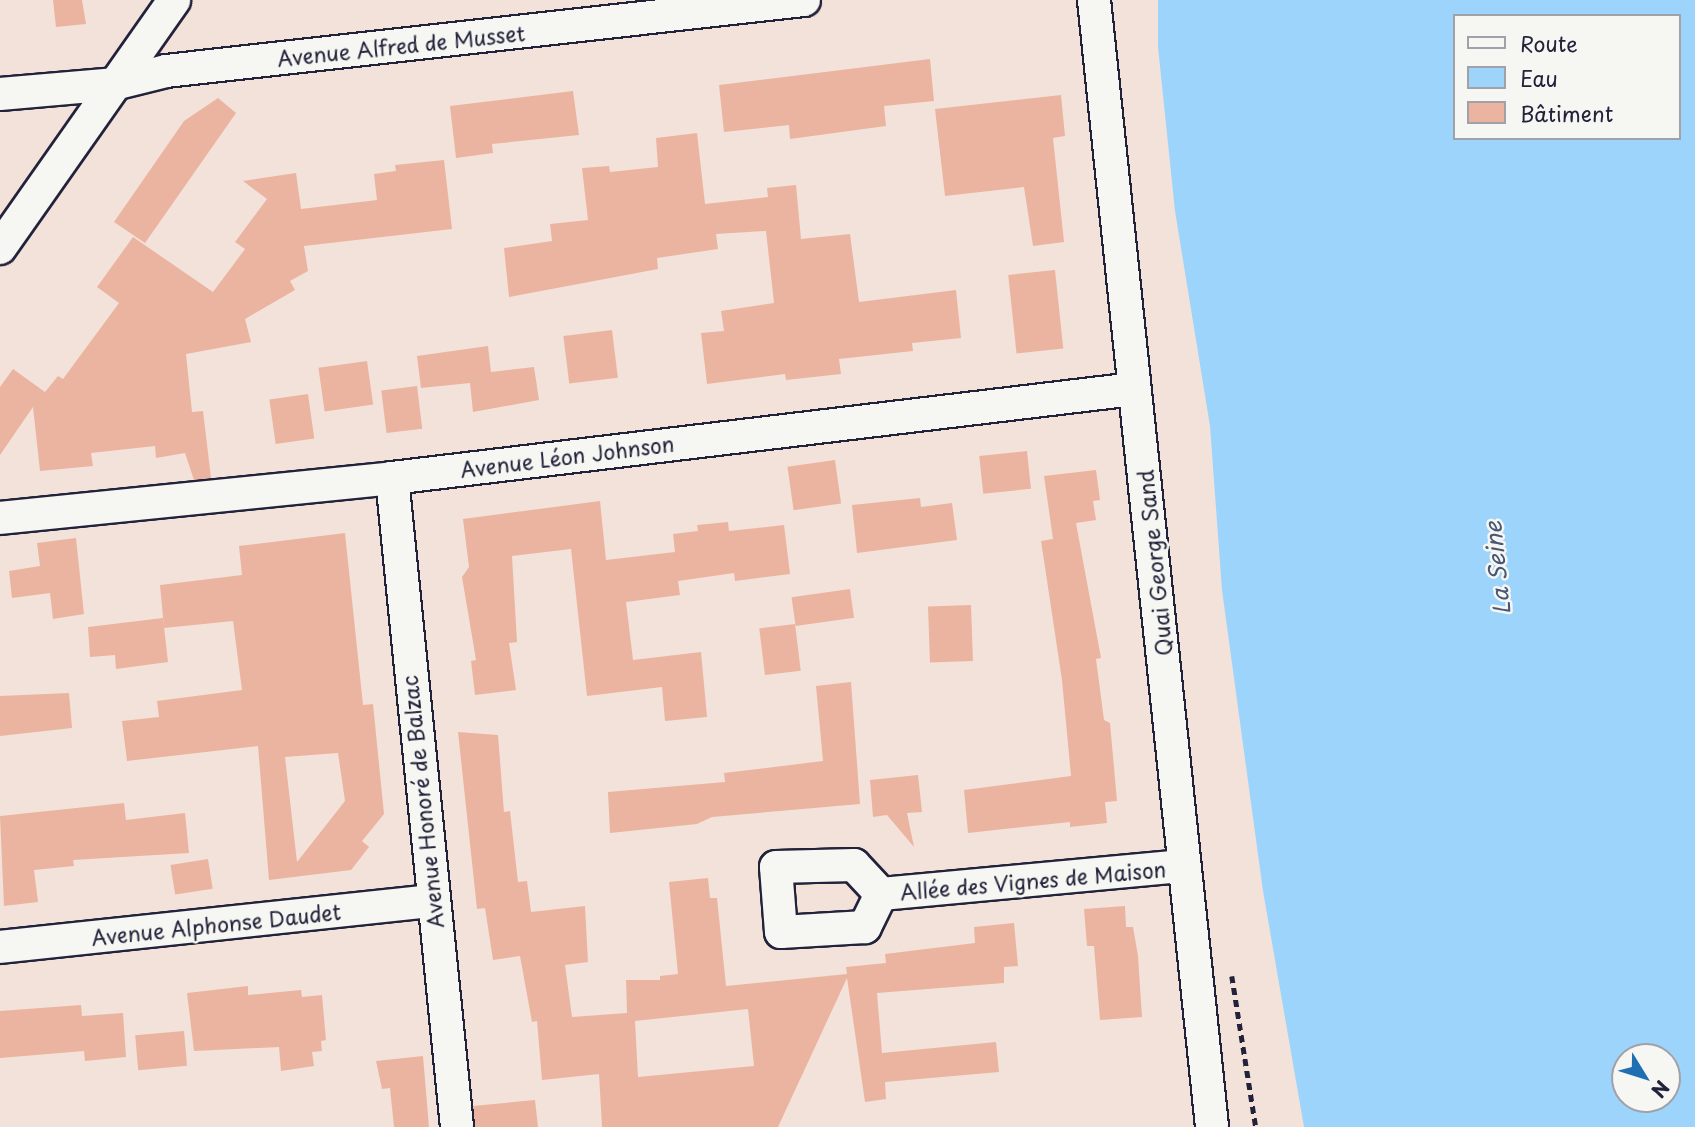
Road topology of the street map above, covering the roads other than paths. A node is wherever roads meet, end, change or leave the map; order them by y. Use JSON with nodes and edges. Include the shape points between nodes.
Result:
{"nodes":[{"id":1,"x":174,"y":0,"type":"edge"},
{"id":2,"x":804,"y":0,"type":"edge"},
{"id":3,"x":1094,"y":0,"type":"edge"},
{"id":4,"x":114,"y":84,"type":"junction"},
{"id":5,"x":0,"y":94,"type":"edge"},
{"id":6,"x":0,"y":248,"type":"edge"},
{"id":7,"x":1134,"y":389,"type":"junction"},
{"id":8,"x":392,"y":478,"type":"junction"},
{"id":9,"x":0,"y":517,"type":"edge"},
{"id":10,"x":1184,"y":866,"type":"junction"},
{"id":11,"x":881,"y":894,"type":"dead end"},
{"id":12,"x":431,"y":901,"type":"junction"},
{"id":13,"x":0,"y":947,"type":"edge"},
{"id":14,"x":457,"y":1127,"type":"edge"},
{"id":15,"x":1212,"y":1127,"type":"edge"}],
"edges":[{"from":1,"to":4,"type":"street"},
{"from":2,"to":4,"type":"street","name":"Avenue Alfred de Musset","via":[[166,71]]},
{"from":3,"to":7,"type":"street","name":"Quai George Sand"},
{"from":4,"to":5,"type":"street","name":"Avenue Alfred de Musset"},
{"from":4,"to":6,"type":"street"},
{"from":7,"to":8,"type":"street","name":"Avenue Léon Johnson"},
{"from":7,"to":10,"type":"street","name":"Quai George Sand"},
{"from":8,"to":9,"type":"street","name":"Avenue Léon Johnson"},
{"from":8,"to":12,"type":"street","name":"Avenue Honoré de Balzac"},
{"from":10,"to":11,"type":"street","name":"Allée des Vignes de Maison"},
{"from":10,"to":15,"type":"street","name":"Quai George Sand"},
{"from":12,"to":13,"type":"street","name":"Avenue Alphonse Daudet"},
{"from":12,"to":14,"type":"street","name":"Avenue Honoré de Balzac"}]}
